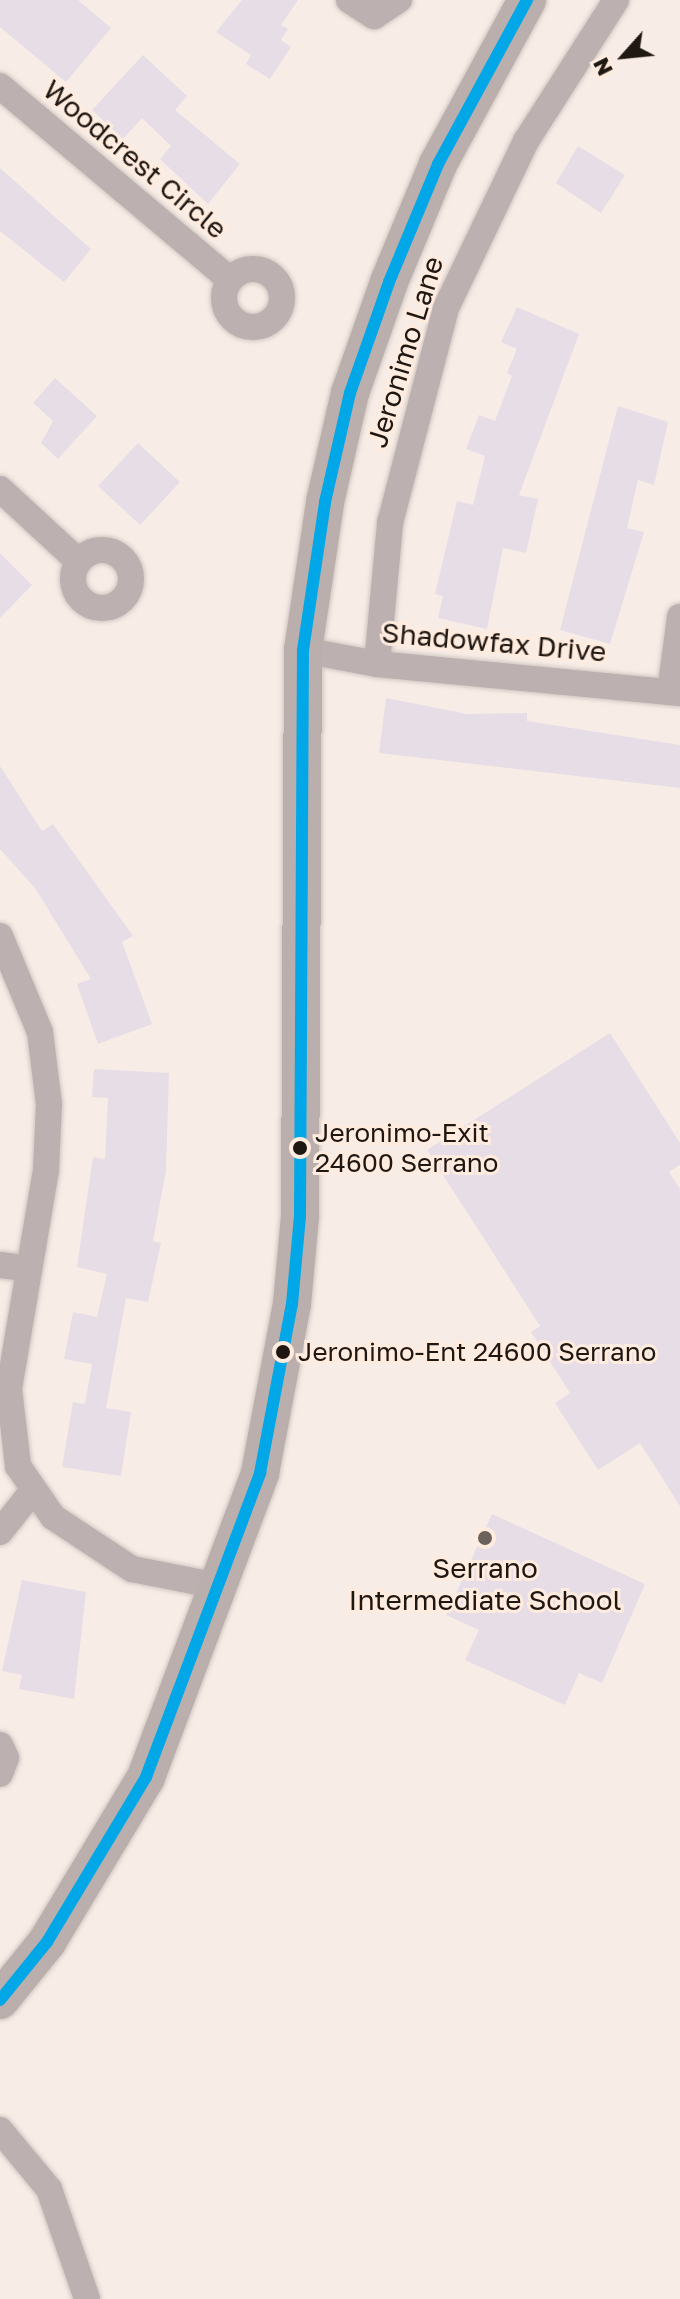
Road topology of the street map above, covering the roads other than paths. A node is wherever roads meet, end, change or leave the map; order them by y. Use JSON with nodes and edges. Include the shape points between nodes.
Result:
{"nodes":[{"id":1,"x":349,"y":0,"type":"edge"},
{"id":2,"x":399,"y":0,"type":"edge"},
{"id":3,"x":527,"y":0,"type":"edge"},
{"id":4,"x":616,"y":0,"type":"edge"},
{"id":5,"x":0,"y":86,"type":"edge"},
{"id":6,"x":230,"y":280,"type":"dead end"},
{"id":7,"x":0,"y":489,"type":"edge"},
{"id":8,"x":78,"y":561,"type":"dead end"},
{"id":9,"x":680,"y":617,"type":"edge"},
{"id":10,"x":303,"y":650,"type":"junction"},
{"id":11,"x":377,"y":664,"type":"junction"},
{"id":12,"x":675,"y":692,"type":"edge"},
{"id":13,"x":0,"y":936,"type":"edge"},
{"id":14,"x":13,"y":1266,"type":"edge"},
{"id":15,"x":31,"y":1493,"type":"junction"},
{"id":16,"x":0,"y":1532,"type":"edge"},
{"id":17,"x":218,"y":1586,"type":"junction"},
{"id":18,"x":0,"y":1745,"type":"edge"},
{"id":19,"x":0,"y":1774,"type":"edge"},
{"id":20,"x":0,"y":2000,"type":"edge"},
{"id":21,"x":0,"y":2130,"type":"edge"},
{"id":22,"x":87,"y":2299,"type":"edge"}],
"edges":[{"from":1,"to":2,"type":"street","via":[[374,16]]},
{"from":3,"to":10,"type":"main road","via":[[438,164],[350,393]]},
{"from":4,"to":11,"type":"street","name":"Jeronimo Lane","via":[[526,141],[446,308],[390,523]]},
{"from":5,"to":6,"type":"street","name":"Woodcrest Circle"},
{"from":7,"to":8,"type":"street"},
{"from":9,"to":12,"type":"street"},
{"from":10,"to":11,"type":"street","name":"Shadowfax Drive"},
{"from":10,"to":17,"type":"main road","via":[[303,1160],[293,1290],[260,1473]]},
{"from":11,"to":12,"type":"street","name":"Shadowfax Drive"},
{"from":13,"to":14,"type":"street","via":[[40,1032],[49,1104],[46,1170]]},
{"from":14,"to":15,"type":"street","via":[[11,1436]]},
{"from":15,"to":16,"type":"street"},
{"from":15,"to":17,"type":"street","via":[[53,1517],[132,1569]]},
{"from":17,"to":20,"type":"main road","via":[[146,1777],[47,1942]]},
{"from":18,"to":19,"type":"street","via":[[6,1758]]},
{"from":21,"to":22,"type":"street","via":[[49,2189]]}]}
